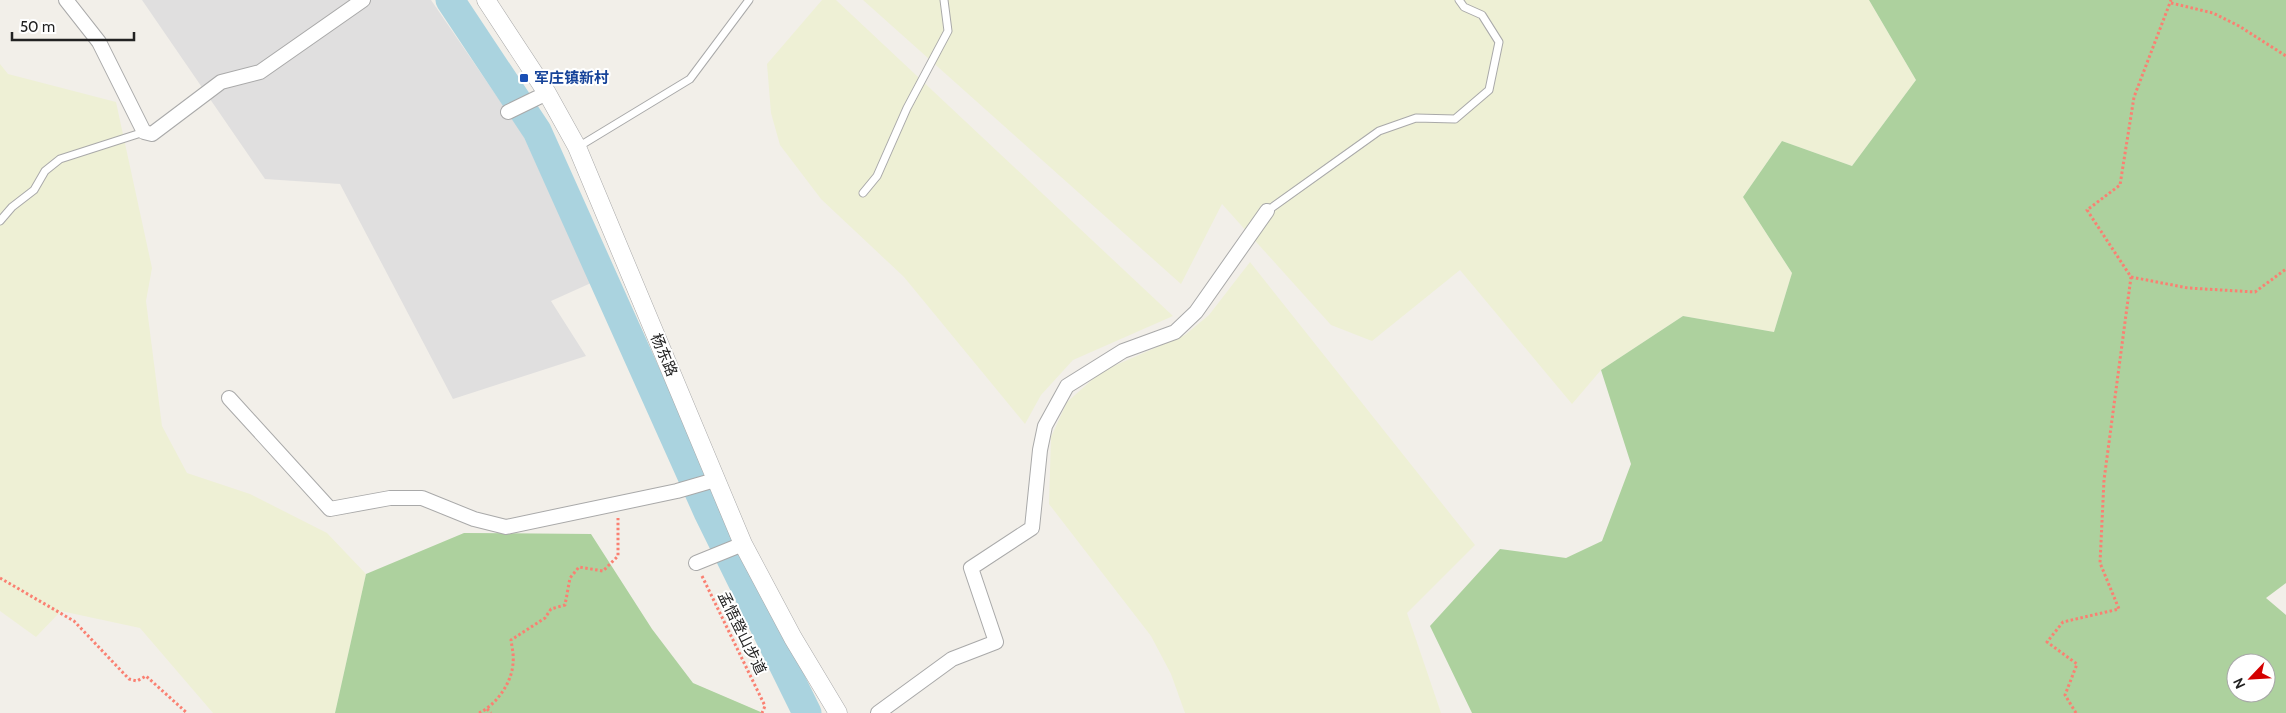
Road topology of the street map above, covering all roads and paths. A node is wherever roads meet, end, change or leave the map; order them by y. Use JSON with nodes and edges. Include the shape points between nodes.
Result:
{"nodes":[{"id":1,"x":66,"y":0,"type":"edge"},
{"id":2,"x":363,"y":0,"type":"edge"},
{"id":3,"x":486,"y":0,"type":"edge"},
{"id":4,"x":749,"y":0,"type":"edge"},
{"id":5,"x":944,"y":0,"type":"edge"},
{"id":6,"x":1459,"y":0,"type":"edge"},
{"id":7,"x":2171,"y":1,"type":"edge"},
{"id":8,"x":2286,"y":56,"type":"edge"},
{"id":9,"x":547,"y":93,"type":"junction"},
{"id":10,"x":508,"y":112,"type":"dead end"},
{"id":11,"x":144,"y":132,"type":"junction"},
{"id":12,"x":577,"y":148,"type":"junction"},
{"id":13,"x":863,"y":193,"type":"dead end"},
{"id":14,"x":1267,"y":211,"type":"joint"},
{"id":15,"x":0,"y":221,"type":"edge"},
{"id":16,"x":2286,"y":269,"type":"edge"},
{"id":17,"x":2131,"y":277,"type":"junction"},
{"id":18,"x":229,"y":398,"type":"dead end"},
{"id":19,"x":711,"y":479,"type":"junction"},
{"id":20,"x":618,"y":504,"type":"junction"},
{"id":21,"x":743,"y":544,"type":"junction"},
{"id":22,"x":696,"y":563,"type":"joint"},
{"id":23,"x":0,"y":578,"type":"edge"},
{"id":24,"x":487,"y":709,"type":"junction"},
{"id":25,"x":186,"y":713,"type":"edge"},
{"id":26,"x":479,"y":713,"type":"edge"},
{"id":27,"x":491,"y":713,"type":"edge"},
{"id":28,"x":762,"y":713,"type":"edge"},
{"id":29,"x":838,"y":713,"type":"edge"},
{"id":30,"x":878,"y":713,"type":"edge"},
{"id":31,"x":2076,"y":713,"type":"edge"}],
"edges":[{"from":1,"to":11,"type":"street","via":[[99,42]]},
{"from":2,"to":11,"type":"street","via":[[260,72],[221,82],[152,134]]},
{"from":3,"to":9,"type":"street","name":"杨东路"},
{"from":4,"to":12,"type":"lane","via":[[690,79]]},
{"from":5,"to":13,"type":"lane","via":[[948,31],[876,176]]},
{"from":6,"to":14,"type":"lane","via":[[1464,7],[1482,15],[1499,42],[1489,90],[1455,119],[1416,118],[1379,131]]},
{"from":7,"to":8,"type":"path","via":[[2213,13],[2240,26]]},
{"from":7,"to":17,"type":"path","via":[[2134,97],[2120,185],[2087,210]]},
{"from":9,"to":10,"type":"street"},
{"from":9,"to":12,"type":"street","name":"杨东路"},
{"from":11,"to":15,"type":"lane","via":[[60,158],[45,171],[34,190]]},
{"from":12,"to":19,"type":"street","name":"杨东路"},
{"from":14,"to":30,"type":"street","via":[[1196,312],[1174,332],[1123,351],[1067,386],[1045,426],[1032,528],[971,568],[996,642],[952,659]]},
{"from":16,"to":17,"type":"path","via":[[2254,292],[2188,288]]},
{"from":17,"to":31,"type":"path","via":[[2104,480],[2100,563],[2118,609],[2063,622],[2047,642],[2076,664],[2065,695]]},
{"from":18,"to":20,"type":"street","via":[[330,509],[390,498],[422,498],[474,519],[506,527]]},
{"from":19,"to":20,"type":"street","via":[[677,492]]},
{"from":19,"to":21,"type":"street","name":"杨东路"},
{"from":20,"to":24,"type":"path","via":[[618,556],[603,571],[580,567],[570,578],[565,605],[552,609],[545,618],[511,640],[513,664],[509,678]]},
{"from":21,"to":22,"type":"street"},
{"from":21,"to":29,"type":"street","name":"杨东路"},
{"from":22,"to":28,"type":"path","name":"孟悟登山步道","via":[[765,706]]},
{"from":23,"to":25,"type":"path","via":[[74,621],[129,678],[137,681],[146,676]]},
{"from":24,"to":26,"type":"path"},
{"from":24,"to":27,"type":"path"}]}
